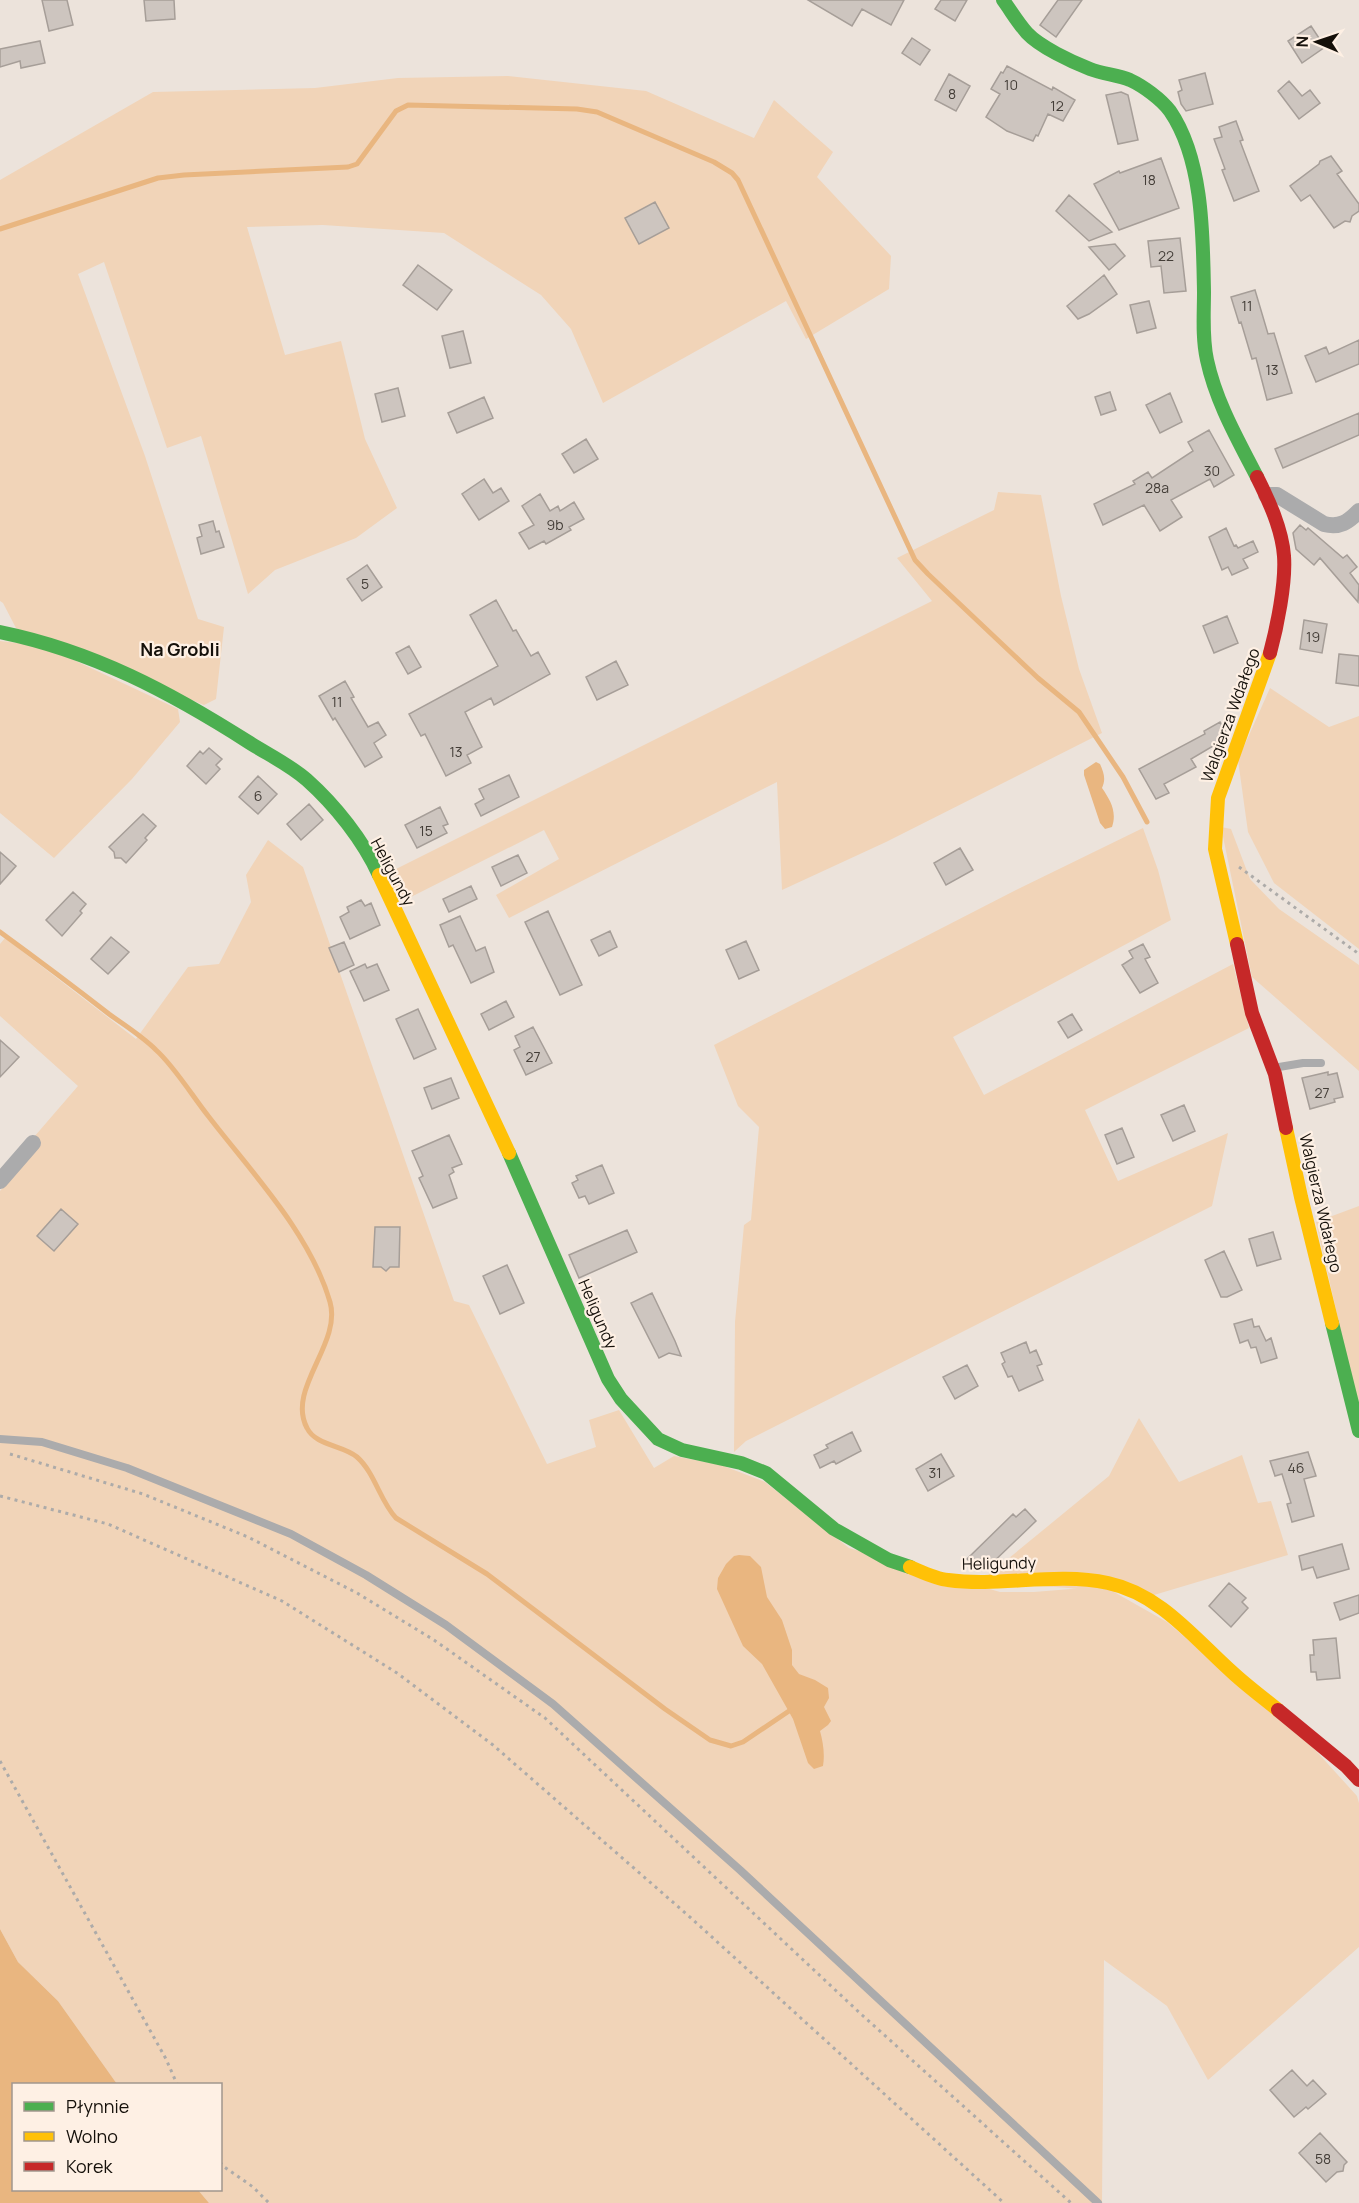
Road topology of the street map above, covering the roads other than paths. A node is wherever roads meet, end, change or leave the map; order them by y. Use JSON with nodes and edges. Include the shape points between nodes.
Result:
{"nodes":[{"id":1,"x":1003,"y":0,"type":"edge"},
{"id":2,"x":1266,"y":495,"type":"junction"},
{"id":3,"x":1359,"y":511,"type":"edge"},
{"id":4,"x":0,"y":632,"type":"edge"},
{"id":5,"x":1321,"y":1063,"type":"dead end"},
{"id":6,"x":1273,"y":1068,"type":"junction"},
{"id":7,"x":33,"y":1143,"type":"dead end"},
{"id":8,"x":0,"y":1181,"type":"edge"},
{"id":9,"x":1359,"y":1431,"type":"edge"},
{"id":10,"x":0,"y":1439,"type":"edge"},
{"id":11,"x":1359,"y":1780,"type":"edge"},
{"id":12,"x":1098,"y":2203,"type":"edge"}],
"edges":[{"from":1,"to":2,"type":"street","name":"Walgierza Wdałego","via":[[1028,34],[1090,69],[1130,80],[1168,108],[1179,126],[1198,195],[1207,360],[1223,411]]},
{"from":2,"to":3,"type":"street","via":[[1277,495],[1333,526]]},
{"from":2,"to":6,"type":"street","name":"Walgierza Wdałego","via":[[1284,557],[1280,608],[1265,671],[1218,798],[1215,849],[1252,1013]]},
{"from":4,"to":11,"type":"street","name":"Heligundy","via":[[44,641],[113,666],[226,727],[308,781],[352,832],[374,864],[530,1199],[608,1379],[658,1439],[682,1450],[741,1462],[766,1473],[834,1529],[889,1560],[946,1580],[1081,1580],[1136,1592],[1177,1620]]},
{"from":5,"to":6,"type":"lane"},
{"from":6,"to":9,"type":"street","name":"Walgierza Wdałego"},
{"from":7,"to":8,"type":"street"},
{"from":10,"to":12,"type":"lane","via":[[42,1442],[127,1468],[291,1534],[446,1625],[553,1704],[740,1870]]}]}
